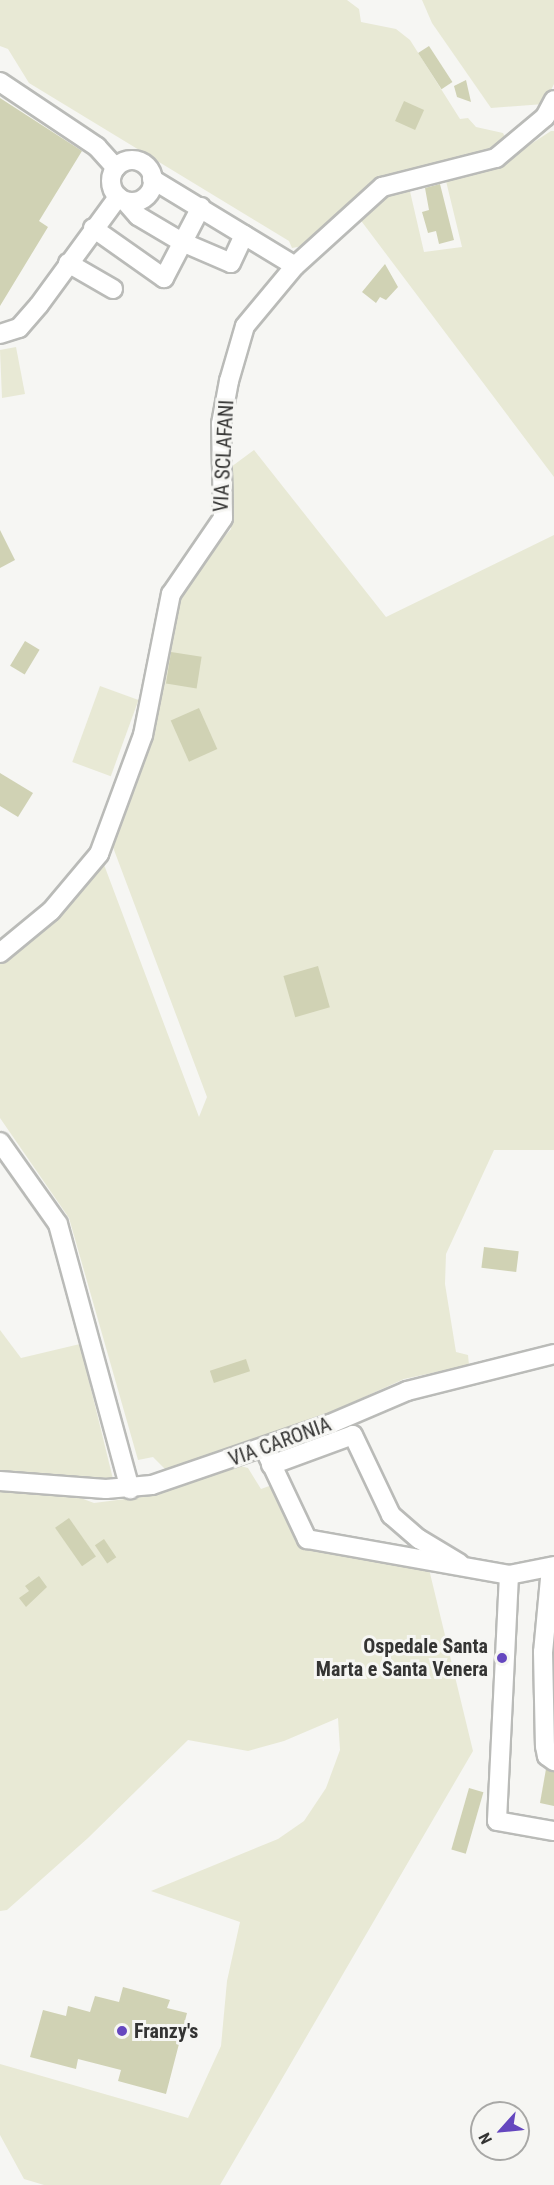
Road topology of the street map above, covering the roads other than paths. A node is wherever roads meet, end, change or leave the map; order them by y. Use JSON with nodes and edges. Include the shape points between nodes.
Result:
{"nodes":[{"id":1,"x":0,"y":82,"type":"edge"},
{"id":2,"x":554,"y":100,"type":"edge"},
{"id":3,"x":116,"y":168,"type":"junction"},
{"id":4,"x":152,"y":179,"type":"junction"},
{"id":5,"x":121,"y":199,"type":"junction"},
{"id":6,"x":201,"y":207,"type":"junction"},
{"id":7,"x":93,"y":228,"type":"junction"},
{"id":8,"x":244,"y":236,"type":"junction"},
{"id":9,"x":182,"y":242,"type":"junction"},
{"id":10,"x":68,"y":263,"type":"junction"},
{"id":11,"x":295,"y":266,"type":"junction"},
{"id":12,"x":113,"y":289,"type":"dead end"},
{"id":13,"x":0,"y":334,"type":"edge"},
{"id":14,"x":0,"y":953,"type":"edge"},
{"id":15,"x":0,"y":1142,"type":"edge"},
{"id":16,"x":554,"y":1354,"type":"edge"},
{"id":17,"x":264,"y":1448,"type":"junction"},
{"id":18,"x":271,"y":1465,"type":"junction"},
{"id":19,"x":0,"y":1481,"type":"edge"},
{"id":20,"x":130,"y":1489,"type":"junction"},
{"id":21,"x":552,"y":1567,"type":"edge"},
{"id":22,"x":468,"y":1568,"type":"junction"},
{"id":23,"x":509,"y":1575,"type":"junction"},
{"id":24,"x":554,"y":1761,"type":"edge"},
{"id":25,"x":554,"y":1831,"type":"edge"}],
"edges":[{"from":1,"to":3,"type":"street","via":[[97,147]]},
{"from":2,"to":11,"type":"street","name":"VIA SCLAFANI","via":[[545,117],[496,158],[382,187]]},
{"from":3,"to":4,"type":"street","via":[[127,161],[141,163]]},
{"from":3,"to":5,"type":"street","via":[[111,180]]},
{"from":4,"to":5,"type":"street","via":[[144,198]]},
{"from":4,"to":6,"type":"street"},
{"from":5,"to":7,"type":"street"},
{"from":5,"to":9,"type":"street","via":[[138,216]]},
{"from":6,"to":8,"type":"street"},
{"from":6,"to":9,"type":"street"},
{"from":7,"to":9,"type":"street","via":[[164,278]]},
{"from":7,"to":10,"type":"street"},
{"from":8,"to":9,"type":"street","via":[[231,263]]},
{"from":8,"to":11,"type":"street"},
{"from":10,"to":12,"type":"street"},
{"from":10,"to":13,"type":"street","via":[[19,328]]},
{"from":11,"to":14,"type":"street","name":"VIA SCLAFANI","via":[[245,326],[228,381],[221,423],[223,518],[171,594],[143,735],[99,854],[51,911]]},
{"from":15,"to":20,"type":"street","via":[[58,1224]]},
{"from":16,"to":17,"type":"street","name":"VIA CARONIA","via":[[407,1391]]},
{"from":17,"to":18,"type":"street"},
{"from":17,"to":20,"type":"street","name":"VIA CARONIA","via":[[188,1476]]},
{"from":18,"to":22,"type":"street","via":[[307,1539]]},
{"from":18,"to":22,"type":"street","via":[[352,1435],[391,1515],[419,1539]]},
{"from":19,"to":20,"type":"street","name":"VIA CARONIA"},
{"from":21,"to":23,"type":"street"},
{"from":21,"to":24,"type":"street","via":[[543,1652],[544,1734],[547,1756]]},
{"from":22,"to":23,"type":"street"},
{"from":23,"to":25,"type":"street","via":[[497,1821]]}]}
